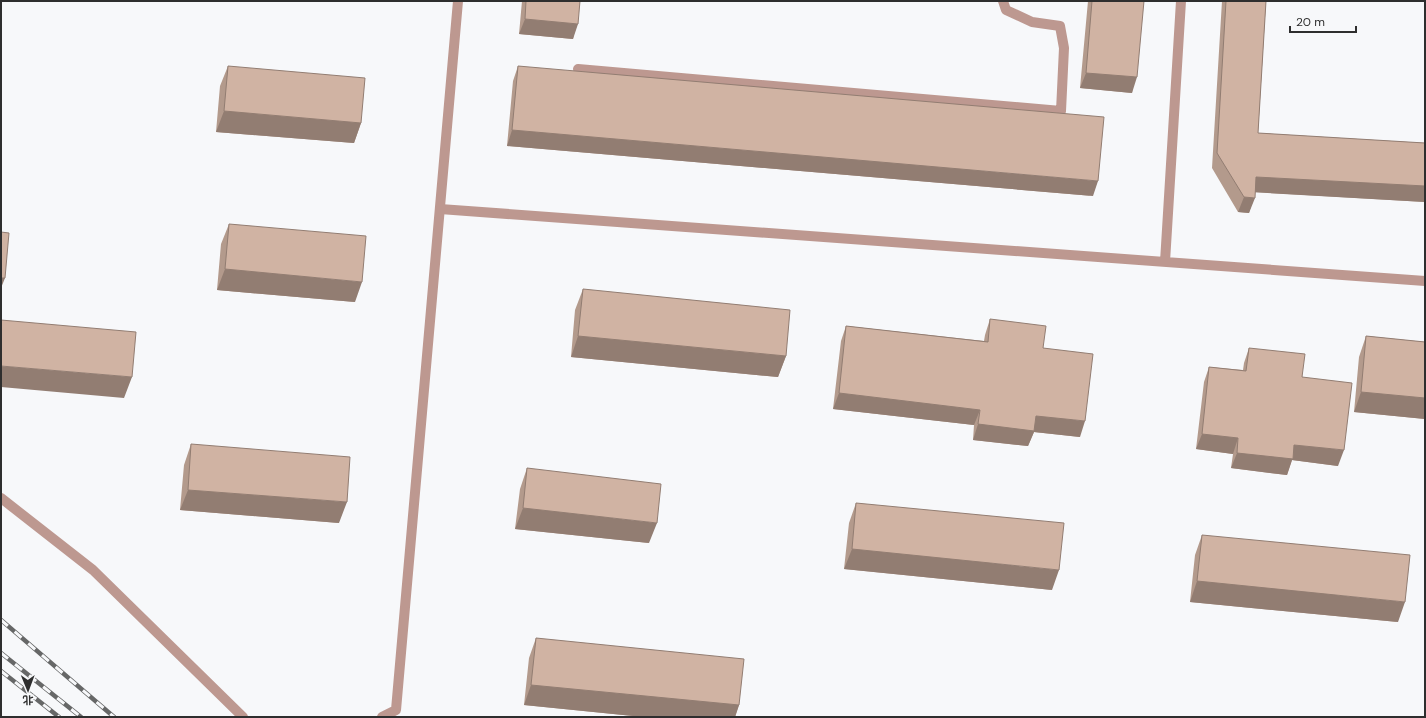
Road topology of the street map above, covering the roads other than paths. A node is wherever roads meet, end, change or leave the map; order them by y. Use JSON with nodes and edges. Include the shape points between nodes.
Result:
{"nodes":[{"id":1,"x":458,"y":1,"type":"edge"},
{"id":2,"x":1003,"y":1,"type":"edge"},
{"id":3,"x":1181,"y":1,"type":"edge"},
{"id":4,"x":578,"y":69,"type":"dead end"},
{"id":5,"x":440,"y":209,"type":"junction"},
{"id":6,"x":1165,"y":262,"type":"junction"},
{"id":7,"x":1425,"y":281,"type":"edge"},
{"id":8,"x":1,"y":498,"type":"edge"},
{"id":9,"x":243,"y":717,"type":"edge"},
{"id":10,"x":382,"y":717,"type":"edge"}],
"edges":[{"from":1,"to":5,"type":"street"},
{"from":2,"to":4,"type":"street","via":[[1006,10],[1032,22],[1060,26],[1064,48],[1061,110]]},
{"from":3,"to":6,"type":"street"},
{"from":5,"to":6,"type":"street"},
{"from":5,"to":10,"type":"street","via":[[396,710]]},
{"from":6,"to":7,"type":"street"},
{"from":8,"to":9,"type":"street","via":[[93,570]]}]}
